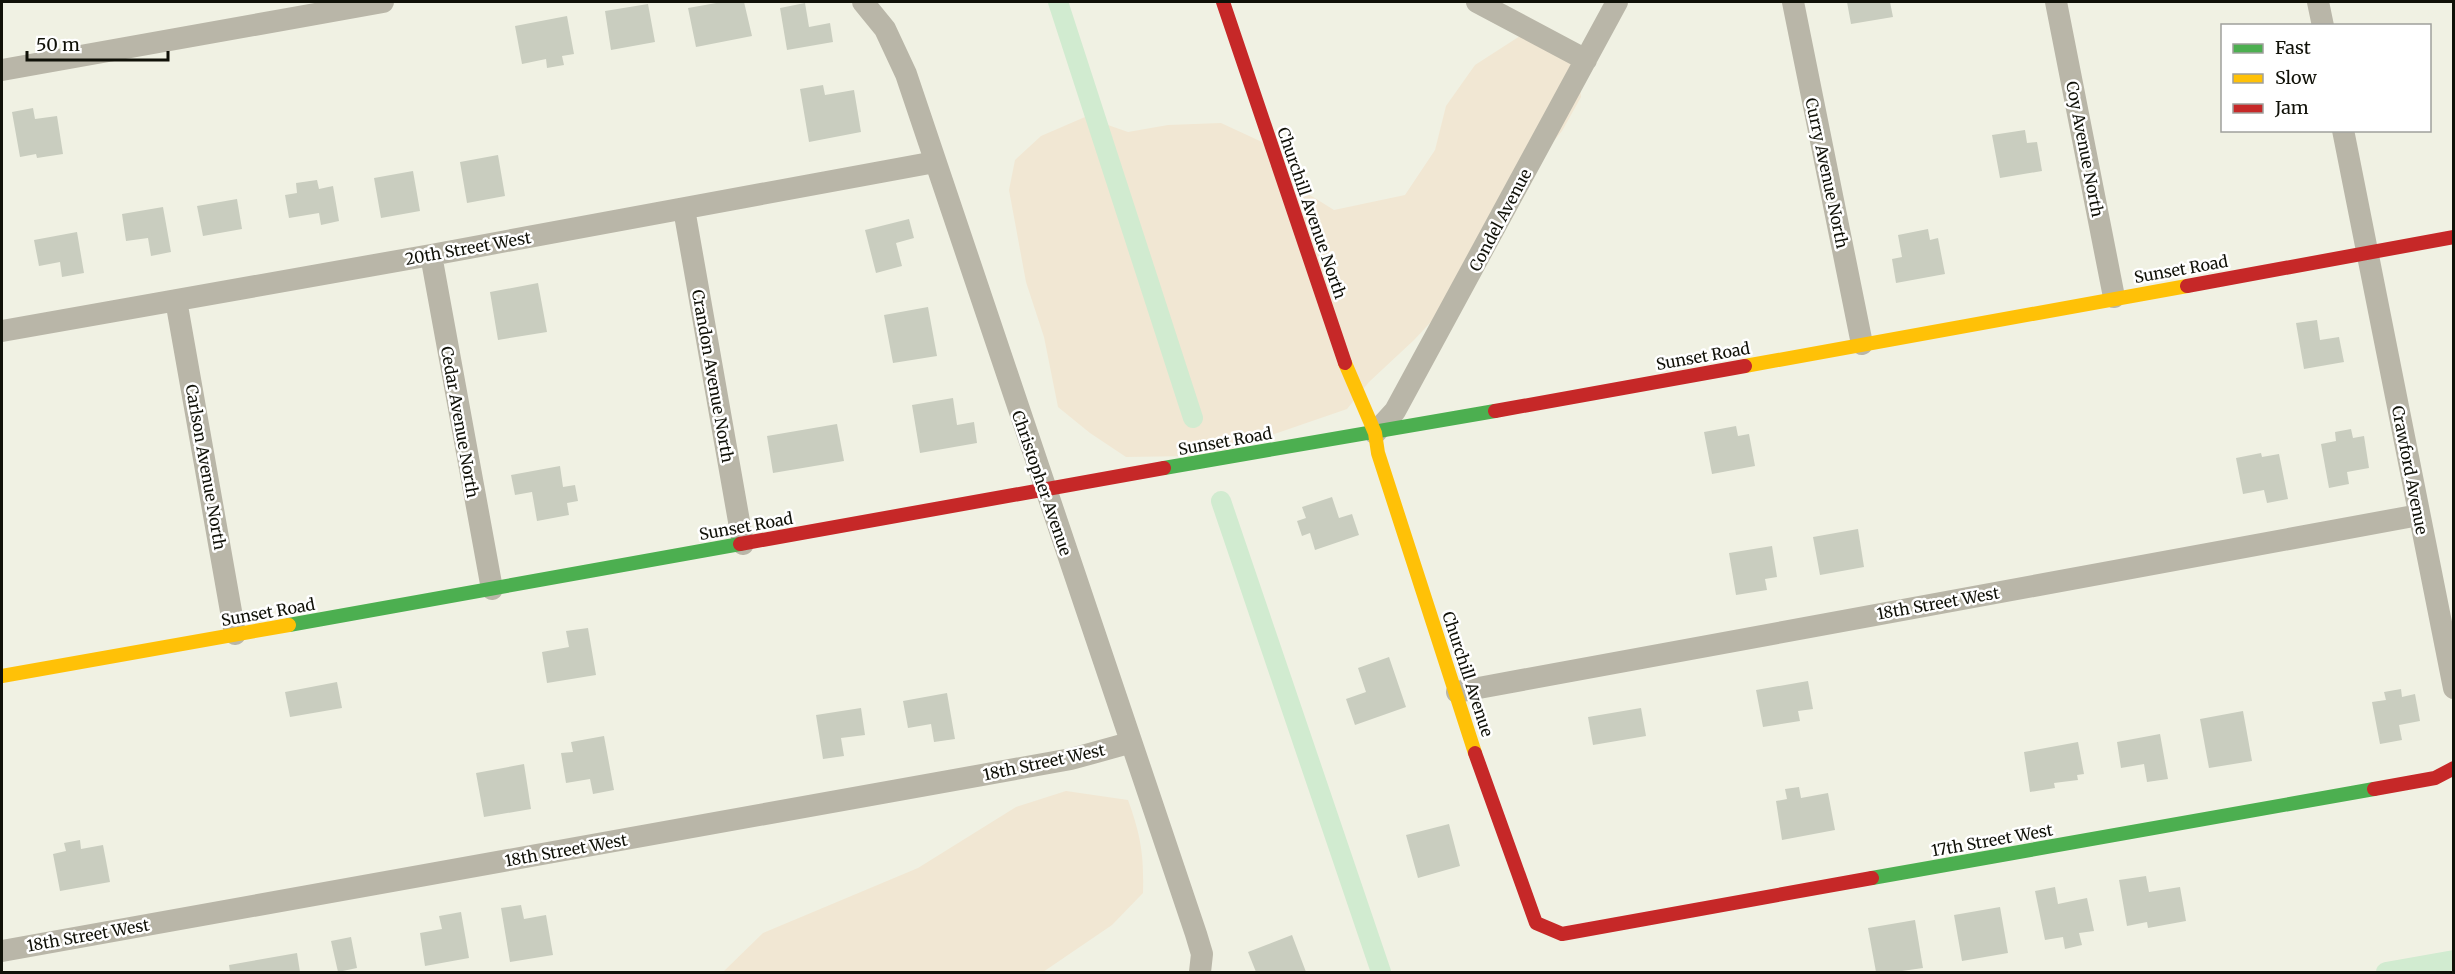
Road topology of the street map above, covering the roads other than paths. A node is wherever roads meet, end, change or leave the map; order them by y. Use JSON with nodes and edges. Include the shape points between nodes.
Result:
{"nodes":[{"id":1,"x":384,"y":2,"type":"edge"},
{"id":2,"x":863,"y":2,"type":"edge"},
{"id":3,"x":1223,"y":2,"type":"edge"},
{"id":4,"x":1477,"y":2,"type":"edge"},
{"id":5,"x":1617,"y":2,"type":"edge"},
{"id":6,"x":1792,"y":2,"type":"edge"},
{"id":7,"x":2056,"y":2,"type":"edge"},
{"id":8,"x":2318,"y":2,"type":"edge"},
{"id":9,"x":2323,"y":24,"type":"edge"},
{"id":10,"x":1586,"y":60,"type":"junction"},
{"id":11,"x":2,"y":70,"type":"edge"},
{"id":12,"x":2343,"y":132,"type":"edge"},
{"id":13,"x":935,"y":162,"type":"junction"},
{"id":14,"x":684,"y":209,"type":"junction"},
{"id":15,"x":2454,"y":237,"type":"edge"},
{"id":16,"x":2367,"y":253,"type":"junction"},
{"id":17,"x":430,"y":255,"type":"junction"},
{"id":18,"x":2114,"y":297,"type":"junction"},
{"id":19,"x":176,"y":300,"type":"junction"},
{"id":20,"x":2,"y":331,"type":"edge"},
{"id":21,"x":1862,"y":344,"type":"junction"},
{"id":22,"x":1375,"y":433,"type":"junction"},
{"id":23,"x":1044,"y":490,"type":"junction"},
{"id":24,"x":2419,"y":515,"type":"junction"},
{"id":25,"x":743,"y":544,"type":"junction"},
{"id":26,"x":492,"y":589,"type":"junction"},
{"id":27,"x":235,"y":634,"type":"junction"},
{"id":28,"x":2,"y":676,"type":"edge"},
{"id":29,"x":2454,"y":688,"type":"edge"},
{"id":30,"x":1456,"y":692,"type":"junction"},
{"id":31,"x":1129,"y":743,"type":"junction"},
{"id":32,"x":2454,"y":768,"type":"edge"},
{"id":33,"x":1536,"y":923,"type":"joint"},
{"id":34,"x":2,"y":951,"type":"edge"},
{"id":35,"x":1200,"y":972,"type":"edge"}],
"edges":[{"from":1,"to":11,"type":"street"},
{"from":2,"to":13,"type":"street","name":"Christopher Avenue","via":[[885,28],[897,51]]},
{"from":3,"to":22,"type":"street","name":"Churchill Avenue North","via":[[1352,382]]},
{"from":4,"to":10,"type":"street"},
{"from":5,"to":10,"type":"street","name":"Condel Avenue"},
{"from":6,"to":21,"type":"street","name":"Curry Avenue North"},
{"from":7,"to":18,"type":"street","name":"Coy Avenue North"},
{"from":8,"to":9,"type":"street"},
{"from":10,"to":22,"type":"street","name":"Condel Avenue","via":[[1395,411]]},
{"from":12,"to":16,"type":"street","name":"Crawford Avenue"},
{"from":13,"to":14,"type":"street","name":"20th Street West"},
{"from":13,"to":23,"type":"street","name":"Christopher Avenue"},
{"from":14,"to":17,"type":"street","name":"20th Street West"},
{"from":14,"to":25,"type":"street","name":"Crandon Avenue North"},
{"from":15,"to":16,"type":"street","name":"Sunset Road"},
{"from":16,"to":18,"type":"street","name":"Sunset Road"},
{"from":16,"to":24,"type":"street","name":"Crawford Avenue"},
{"from":17,"to":19,"type":"street","name":"20th Street West"},
{"from":17,"to":26,"type":"street","name":"Cedar Avenue North"},
{"from":18,"to":21,"type":"street","name":"Sunset Road"},
{"from":19,"to":20,"type":"street","name":"20th Street West"},
{"from":19,"to":27,"type":"street","name":"Carlson Avenue North"},
{"from":21,"to":22,"type":"street","name":"Sunset Road"},
{"from":22,"to":23,"type":"street","name":"Sunset Road"},
{"from":22,"to":30,"type":"street","name":"Churchill Avenue","via":[[1378,453]]},
{"from":23,"to":25,"type":"street","name":"Sunset Road"},
{"from":23,"to":31,"type":"street","name":"Christopher Avenue"},
{"from":24,"to":29,"type":"street","name":"Crawford Avenue"},
{"from":24,"to":30,"type":"street","name":"18th Street West"},
{"from":25,"to":26,"type":"street","name":"Sunset Road"},
{"from":26,"to":27,"type":"street","name":"Sunset Road"},
{"from":27,"to":28,"type":"street","name":"Sunset Road"},
{"from":30,"to":33,"type":"street","name":"Churchill Avenue"},
{"from":31,"to":34,"type":"street","name":"18th Street West","via":[[1048,763]]},
{"from":31,"to":35,"type":"street","name":"Christopher Avenue","via":[[1199,944]]},
{"from":32,"to":33,"type":"street","name":"17th Street West","via":[[2435,778],[1562,934]]}]}
